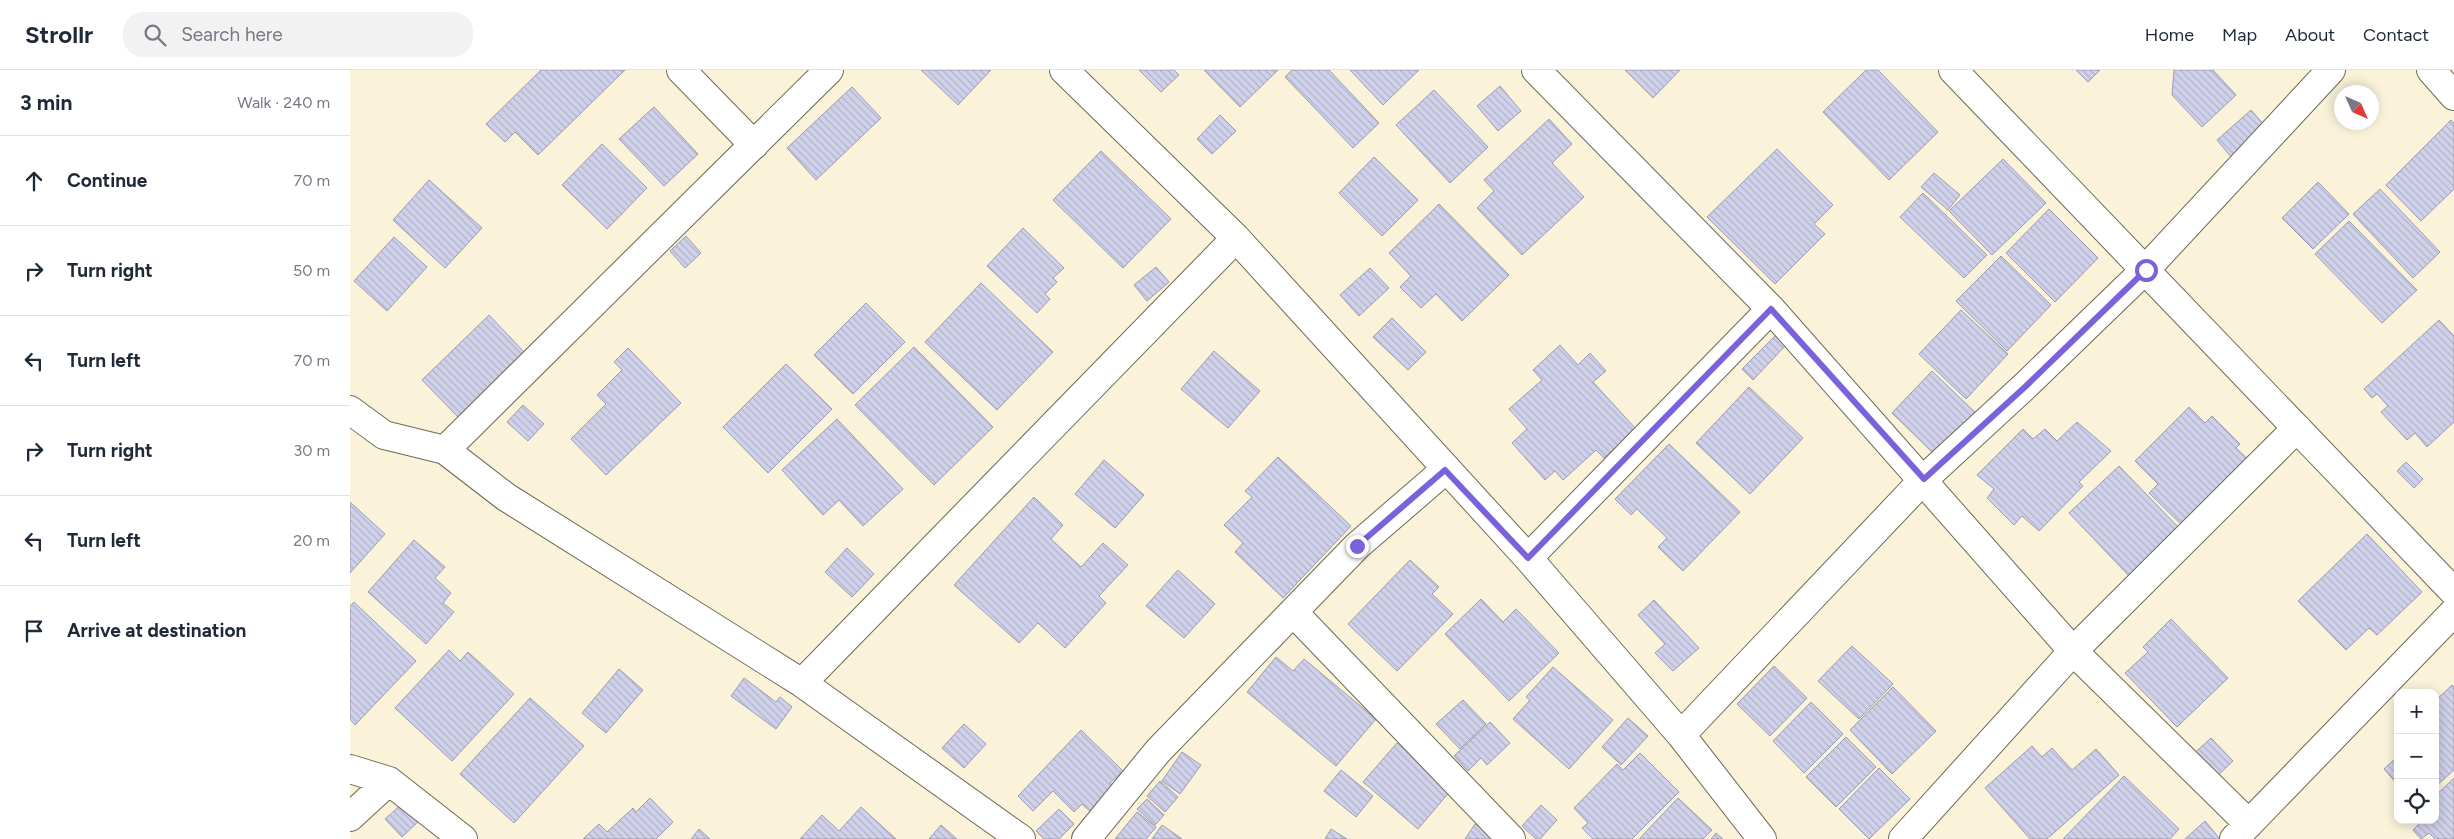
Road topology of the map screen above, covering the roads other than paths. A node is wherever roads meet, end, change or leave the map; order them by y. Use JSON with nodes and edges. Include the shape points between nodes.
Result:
{"nodes":[{"id":1,"x":681,"y":70,"type":"edge"},
{"id":2,"x":829,"y":70,"type":"edge"},
{"id":3,"x":1064,"y":70,"type":"edge"},
{"id":4,"x":1536,"y":70,"type":"edge"},
{"id":5,"x":1953,"y":70,"type":"edge"},
{"id":6,"x":2331,"y":70,"type":"edge"},
{"id":7,"x":2431,"y":70,"type":"edge"},
{"id":8,"x":2454,"y":96,"type":"edge"},
{"id":9,"x":754,"y":145,"type":"junction"},
{"id":10,"x":1236,"y":238,"type":"junction"},
{"id":11,"x":2146,"y":270,"type":"junction"},
{"id":12,"x":1771,"y":309,"type":"junction"},
{"id":13,"x":350,"y":410,"type":"edge"},
{"id":14,"x":2297,"y":428,"type":"junction"},
{"id":15,"x":445,"y":450,"type":"junction"},
{"id":16,"x":1445,"y":470,"type":"junction"},
{"id":17,"x":1924,"y":479,"type":"junction"},
{"id":18,"x":1528,"y":558,"type":"junction"},
{"id":19,"x":2454,"y":592,"type":"edge"},
{"id":20,"x":1293,"y":612,"type":"junction"},
{"id":21,"x":2454,"y":612,"type":"edge"},
{"id":22,"x":2073,"y":651,"type":"junction"},
{"id":23,"x":802,"y":683,"type":"junction"},
{"id":24,"x":1681,"y":735,"type":"junction"},
{"id":25,"x":350,"y":769,"type":"edge"},
{"id":26,"x":389,"y":781,"type":"junction"},
{"id":27,"x":350,"y":817,"type":"edge"},
{"id":28,"x":2241,"y":832,"type":"edge"},
{"id":29,"x":463,"y":839,"type":"edge"},
{"id":30,"x":1020,"y":839,"type":"edge"},
{"id":31,"x":1086,"y":839,"type":"edge"},
{"id":32,"x":1511,"y":839,"type":"edge"},
{"id":33,"x":1762,"y":839,"type":"edge"},
{"id":34,"x":1902,"y":839,"type":"edge"}],
"edges":[{"from":1,"to":9,"type":"street"},
{"from":2,"to":9,"type":"street"},
{"from":3,"to":10,"type":"street"},
{"from":4,"to":12,"type":"street"},
{"from":5,"to":11,"type":"street"},
{"from":6,"to":11,"type":"street"},
{"from":7,"to":8,"type":"street"},
{"from":9,"to":15,"type":"street"},
{"from":10,"to":16,"type":"street"},
{"from":10,"to":23,"type":"street"},
{"from":11,"to":14,"type":"street"},
{"from":11,"to":17,"type":"street"},
{"from":12,"to":17,"type":"street"},
{"from":12,"to":18,"type":"street"},
{"from":13,"to":15,"type":"street","via":[[384,435]]},
{"from":14,"to":19,"type":"street"},
{"from":14,"to":22,"type":"street"},
{"from":15,"to":23,"type":"street","via":[[506,497]]},
{"from":16,"to":18,"type":"street"},
{"from":16,"to":20,"type":"street","via":[[1357,546]]},
{"from":17,"to":22,"type":"street"},
{"from":17,"to":24,"type":"street"},
{"from":18,"to":24,"type":"street"},
{"from":20,"to":31,"type":"street","via":[[1158,750]]},
{"from":20,"to":32,"type":"street"},
{"from":21,"to":28,"type":"street"},
{"from":22,"to":28,"type":"street"},
{"from":22,"to":34,"type":"street"},
{"from":23,"to":30,"type":"street"},
{"from":24,"to":33,"type":"street"},
{"from":25,"to":26,"type":"street"},
{"from":26,"to":27,"type":"street"},
{"from":26,"to":29,"type":"street"}]}
